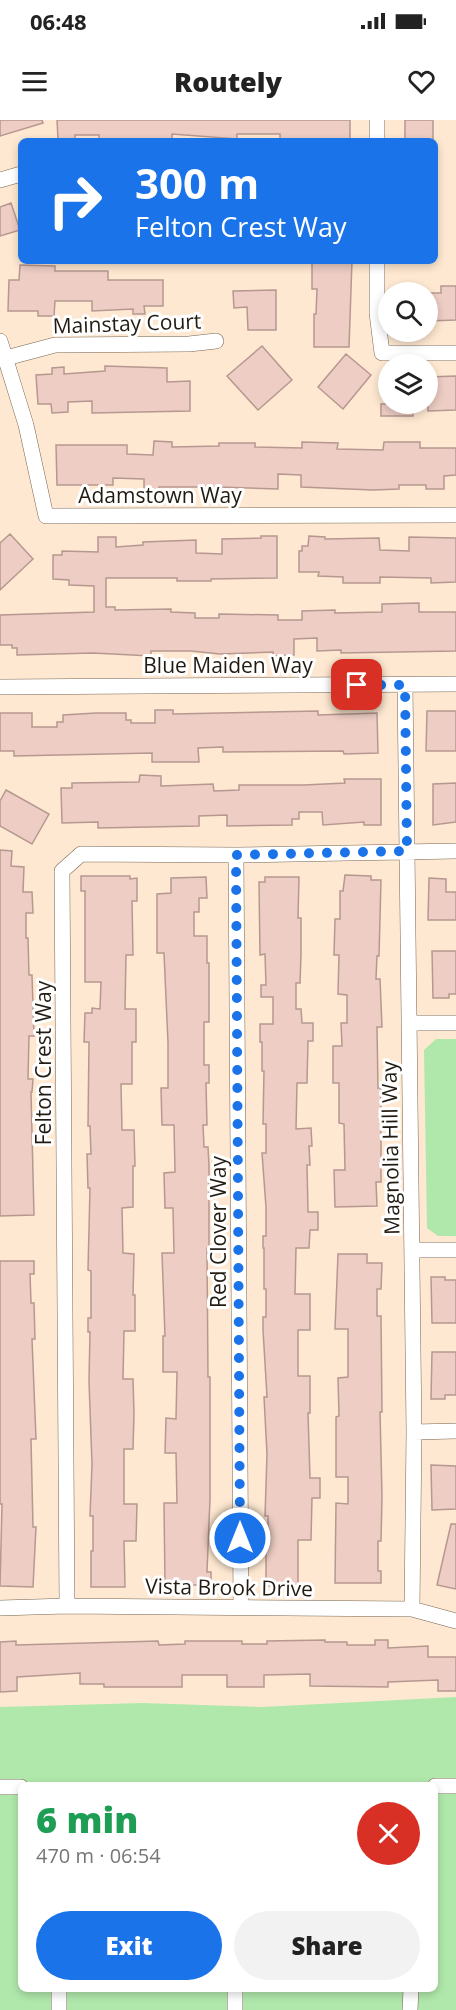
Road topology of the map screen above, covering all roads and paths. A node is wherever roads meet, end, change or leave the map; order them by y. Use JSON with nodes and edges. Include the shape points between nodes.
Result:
{"nodes":[{"id":1,"x":377,"y":120,"type":"edge"},
{"id":2,"x":377,"y":138,"type":"edge"},
{"id":3,"x":18,"y":175,"type":"edge"},
{"id":4,"x":0,"y":180,"type":"edge"},
{"id":5,"x":376,"y":264,"type":"edge"},
{"id":6,"x":0,"y":341,"type":"edge"},
{"id":7,"x":216,"y":341,"type":"dead end"},
{"id":8,"x":456,"y":353,"type":"edge"},
{"id":9,"x":6,"y":358,"type":"junction"},
{"id":10,"x":456,"y":515,"type":"edge"},
{"id":11,"x":456,"y":684,"type":"edge"},
{"id":12,"x":405,"y":685,"type":"junction"},
{"id":13,"x":0,"y":687,"type":"edge"},
{"id":14,"x":407,"y":851,"type":"junction"},
{"id":15,"x":456,"y":851,"type":"edge"},
{"id":16,"x":236,"y":855,"type":"junction"},
{"id":17,"x":409,"y":1023,"type":"junction"},
{"id":18,"x":456,"y":1023,"type":"edge"},
{"id":19,"x":412,"y":1250,"type":"junction"},
{"id":20,"x":456,"y":1250,"type":"edge"},
{"id":21,"x":456,"y":1431,"type":"edge"},
{"id":22,"x":414,"y":1432,"type":"junction"},
{"id":23,"x":67,"y":1606,"type":"junction"},
{"id":24,"x":0,"y":1608,"type":"edge"},
{"id":25,"x":241,"y":1608,"type":"junction"},
{"id":26,"x":412,"y":1610,"type":"junction"},
{"id":27,"x":456,"y":1621,"type":"edge"},
{"id":28,"x":438,"y":1786,"type":"edge"},
{"id":29,"x":456,"y":1786,"type":"edge"},
{"id":30,"x":0,"y":1787,"type":"edge"},
{"id":31,"x":18,"y":1787,"type":"edge"},
{"id":32,"x":59,"y":1992,"type":"edge"},
{"id":33,"x":235,"y":1992,"type":"edge"},
{"id":34,"x":411,"y":1992,"type":"edge"},
{"id":35,"x":59,"y":2010,"type":"edge"},
{"id":36,"x":235,"y":2010,"type":"edge"},
{"id":37,"x":410,"y":2010,"type":"edge"}],
"edges":[{"from":1,"to":2,"type":"street"},
{"from":3,"to":4,"type":"street"},
{"from":5,"to":8,"type":"street","via":[[382,352]]},
{"from":6,"to":9,"type":"street","name":"Adamstown Way"},
{"from":7,"to":9,"type":"street","name":"Mainstay Court","via":[[55,345]]},
{"from":9,"to":10,"type":"street","name":"Adamstown Way","via":[[46,516]]},
{"from":11,"to":12,"type":"street","name":"Blue Maiden Way"},
{"from":12,"to":13,"type":"street","name":"Blue Maiden Way"},
{"from":12,"to":14,"type":"street","name":"Magnolia Hill Way"},
{"from":14,"to":15,"type":"street","name":"Felton Crest Way"},
{"from":14,"to":16,"type":"street","name":"Felton Crest Way"},
{"from":14,"to":17,"type":"street","name":"Magnolia Hill Way"},
{"from":16,"to":23,"type":"street","name":"Felton Crest Way","via":[[81,854],[63,871]]},
{"from":16,"to":25,"type":"street","name":"Red Clover Way"},
{"from":17,"to":18,"type":"street"},
{"from":17,"to":19,"type":"street","name":"Magnolia Hill Way"},
{"from":19,"to":20,"type":"street"},
{"from":19,"to":22,"type":"street","name":"Magnolia Hill Way"},
{"from":21,"to":22,"type":"street"},
{"from":22,"to":26,"type":"street","name":"Magnolia Hill Way"},
{"from":23,"to":24,"type":"street","name":"Vista Brook Drive"},
{"from":23,"to":25,"type":"street","name":"Vista Brook Drive"},
{"from":25,"to":26,"type":"street","name":"Vista Brook Drive"},
{"from":26,"to":27,"type":"street","name":"Vista Brook Drive"},
{"from":28,"to":29,"type":"street"},
{"from":30,"to":31,"type":"street"},
{"from":32,"to":35,"type":"street"},
{"from":33,"to":36,"type":"street"},
{"from":34,"to":37,"type":"street"}]}
